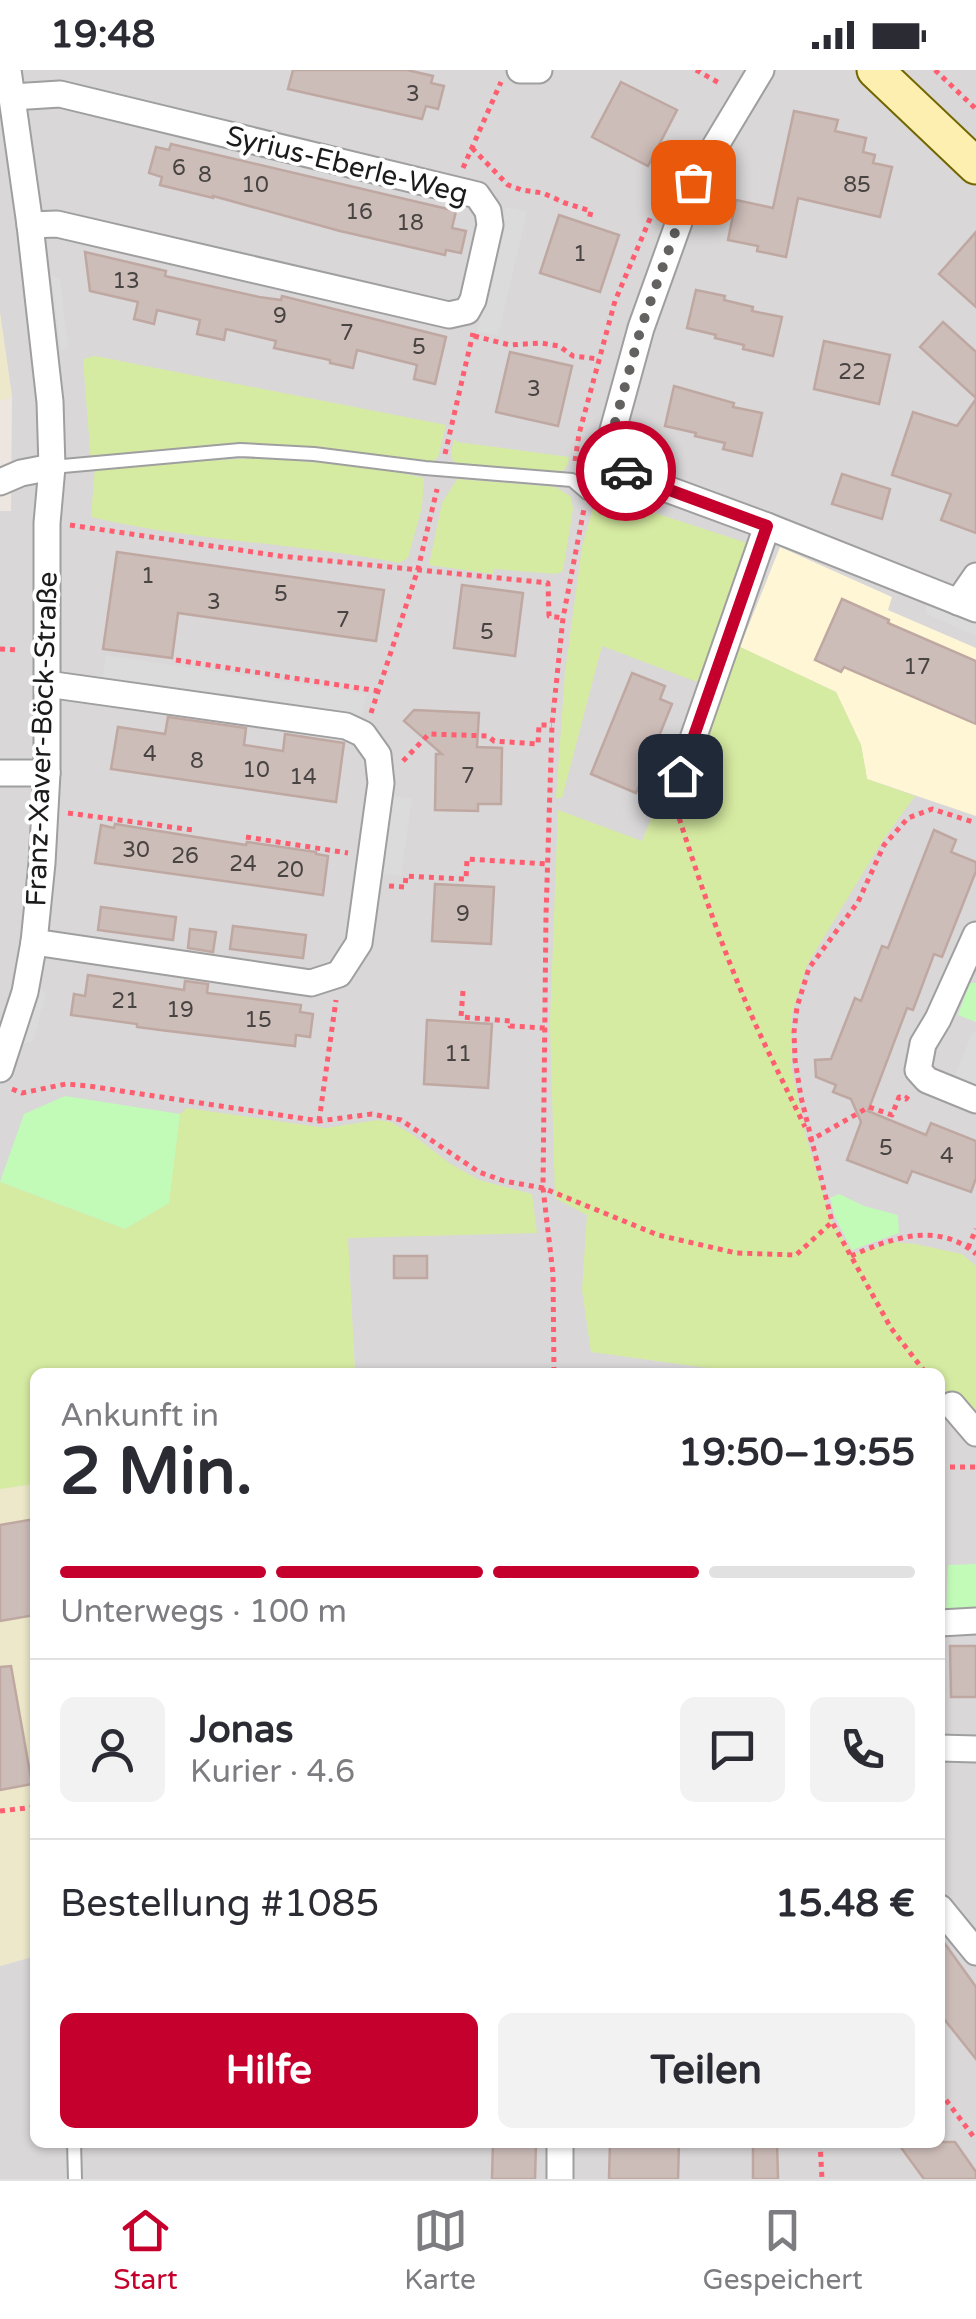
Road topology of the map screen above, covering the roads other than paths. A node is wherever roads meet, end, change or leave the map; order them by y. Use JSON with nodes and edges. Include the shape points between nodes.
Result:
{"nodes":[{"id":1,"x":8,"y":70,"type":"edge"},
{"id":2,"x":520,"y":70,"type":"edge"},
{"id":3,"x":539,"y":70,"type":"edge"},
{"id":4,"x":761,"y":70,"type":"edge"},
{"id":5,"x":874,"y":70,"type":"edge"},
{"id":6,"x":12,"y":97,"type":"junction"},
{"id":7,"x":976,"y":166,"type":"edge"},
{"id":8,"x":30,"y":225,"type":"junction"},
{"id":9,"x":52,"y":467,"type":"junction"},
{"id":10,"x":0,"y":482,"type":"edge"},
{"id":11,"x":587,"y":493,"type":"road end"},
{"id":12,"x":767,"y":526,"type":"junction"},
{"id":13,"x":976,"y":576,"type":"edge"},
{"id":14,"x":967,"y":605,"type":"edge"},
{"id":15,"x":47,"y":684,"type":"junction"},
{"id":16,"x":0,"y":773,"type":"edge"},
{"id":17,"x":47,"y":773,"type":"junction"},
{"id":18,"x":680,"y":776,"type":"road end"},
{"id":19,"x":976,"y":936,"type":"edge"},
{"id":20,"x":34,"y":942,"type":"junction"},
{"id":21,"x":6,"y":1036,"type":"edge"},
{"id":22,"x":0,"y":1070,"type":"edge"},
{"id":23,"x":976,"y":1100,"type":"edge"},
{"id":24,"x":952,"y":1405,"type":"dead end"},
{"id":25,"x":976,"y":1432,"type":"edge"},
{"id":26,"x":976,"y":1621,"type":"edge"},
{"id":27,"x":945,"y":1623,"type":"edge"},
{"id":28,"x":945,"y":1748,"type":"edge"},
{"id":29,"x":976,"y":1749,"type":"edge"},
{"id":30,"x":945,"y":1914,"type":"edge"},
{"id":31,"x":976,"y":1952,"type":"edge"},
{"id":32,"x":74,"y":2148,"type":"edge"},
{"id":33,"x":560,"y":2148,"type":"edge"},
{"id":34,"x":75,"y":2179,"type":"edge"},
{"id":35,"x":560,"y":2179,"type":"edge"}],
"edges":[{"from":1,"to":6,"type":"street","name":"Franz-Xaver-Böck-Straße"},
{"from":2,"to":3,"type":"street"},
{"from":4,"to":12,"type":"street","via":[[693,182],[613,430],[614,458],[629,475]]},
{"from":5,"to":7,"type":"main road"},
{"from":6,"to":8,"type":"street","name":"Franz-Xaver-Böck-Straße"},
{"from":6,"to":8,"type":"street","name":"Syrius-Eberle-Weg","via":[[60,94],[477,195],[490,225],[471,324],[57,224]]},
{"from":8,"to":9,"type":"street","name":"Franz-Xaver-Böck-Straße"},
{"from":9,"to":10,"type":"street"},
{"from":9,"to":11,"type":"lane","via":[[240,450],[572,480]]},
{"from":9,"to":15,"type":"street","name":"Franz-Xaver-Böck-Straße"},
{"from":12,"to":14,"type":"street"},
{"from":12,"to":18,"type":"street"},
{"from":13,"to":14,"type":"street"},
{"from":15,"to":17,"type":"street","name":"Franz-Xaver-Böck-Straße"},
{"from":15,"to":20,"type":"street","via":[[346,726],[378,755],[381,772],[358,943],[339,974],[311,984]]},
{"from":16,"to":17,"type":"street"},
{"from":17,"to":20,"type":"street","name":"Franz-Xaver-Böck-Straße"},
{"from":19,"to":23,"type":"street","via":[[922,1044],[918,1070]]},
{"from":20,"to":21,"type":"street","name":"Franz-Xaver-Böck-Straße","via":[[26,992]]},
{"from":21,"to":22,"type":"street","name":"Franz-Xaver-Böck-Straße"},
{"from":24,"to":25,"type":"street"},
{"from":26,"to":27,"type":"street"},
{"from":28,"to":29,"type":"street"},
{"from":30,"to":31,"type":"street"},
{"from":32,"to":34,"type":"lane"},
{"from":33,"to":35,"type":"street"}]}
